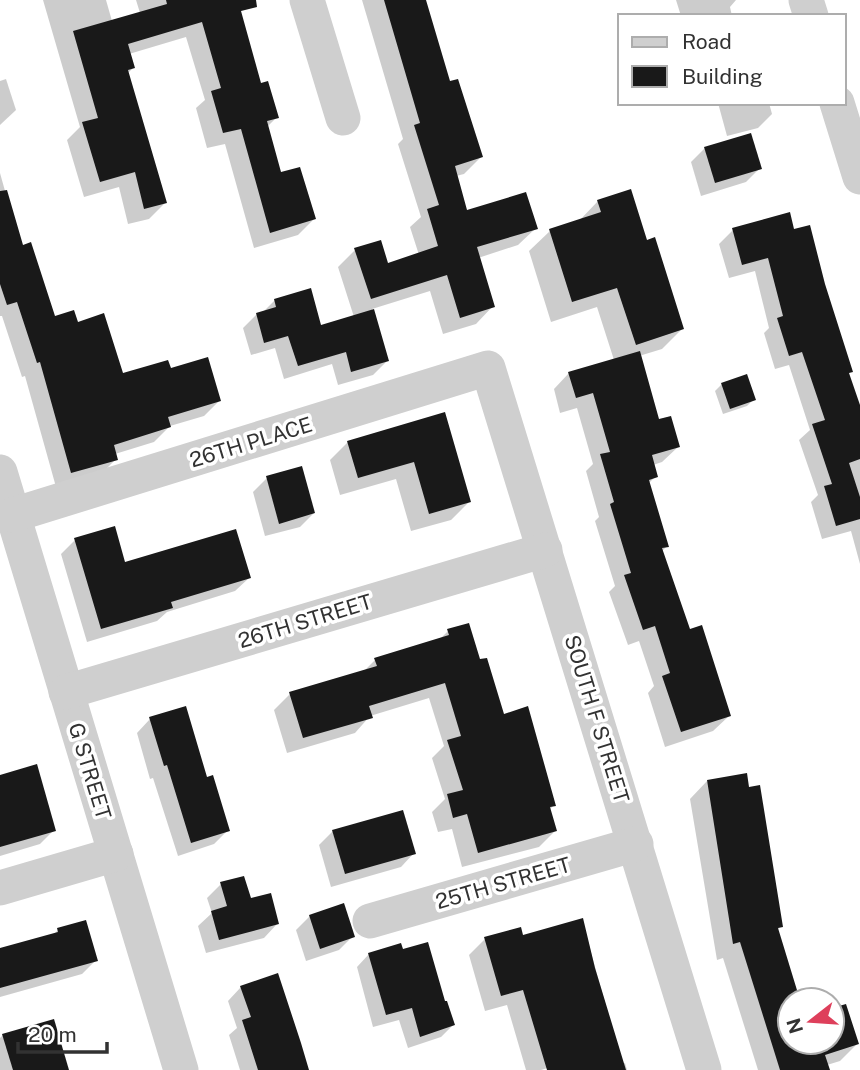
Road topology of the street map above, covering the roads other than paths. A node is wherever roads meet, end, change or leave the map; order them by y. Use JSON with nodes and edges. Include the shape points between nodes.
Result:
{"nodes":[{"id":1,"x":307,"y":0,"type":"edge"},
{"id":2,"x":839,"y":105,"type":"edge"},
{"id":3,"x":343,"y":118,"type":"dead end"},
{"id":4,"x":860,"y":177,"type":"edge"},
{"id":5,"x":488,"y":368,"type":"joint"},
{"id":6,"x":0,"y":474,"type":"edge"},
{"id":7,"x":13,"y":515,"type":"junction"},
{"id":8,"x":545,"y":550,"type":"junction"},
{"id":9,"x":66,"y":692,"type":"junction"},
{"id":10,"x":636,"y":844,"type":"junction"},
{"id":11,"x":116,"y":854,"type":"junction"},
{"id":12,"x":0,"y":888,"type":"edge"},
{"id":13,"x":370,"y":921,"type":"dead end"},
{"id":14,"x":181,"y":1070,"type":"edge"},
{"id":15,"x":704,"y":1070,"type":"edge"}],
"edges":[{"from":1,"to":3,"type":"street"},
{"from":2,"to":4,"type":"street"},
{"from":5,"to":7,"type":"street","name":"26TH PLACE"},
{"from":5,"to":8,"type":"street","name":"SOUTH F STREET"},
{"from":6,"to":7,"type":"street","name":"G STREET"},
{"from":7,"to":9,"type":"street","name":"G STREET"},
{"from":8,"to":9,"type":"street","name":"26TH STREET"},
{"from":8,"to":10,"type":"street","name":"SOUTH F STREET"},
{"from":9,"to":11,"type":"street","name":"G STREET"},
{"from":10,"to":13,"type":"street","name":"25TH STREET"},
{"from":10,"to":15,"type":"street","name":"SOUTH F STREET"},
{"from":11,"to":12,"type":"street"},
{"from":11,"to":14,"type":"street","name":"G STREET"}]}
